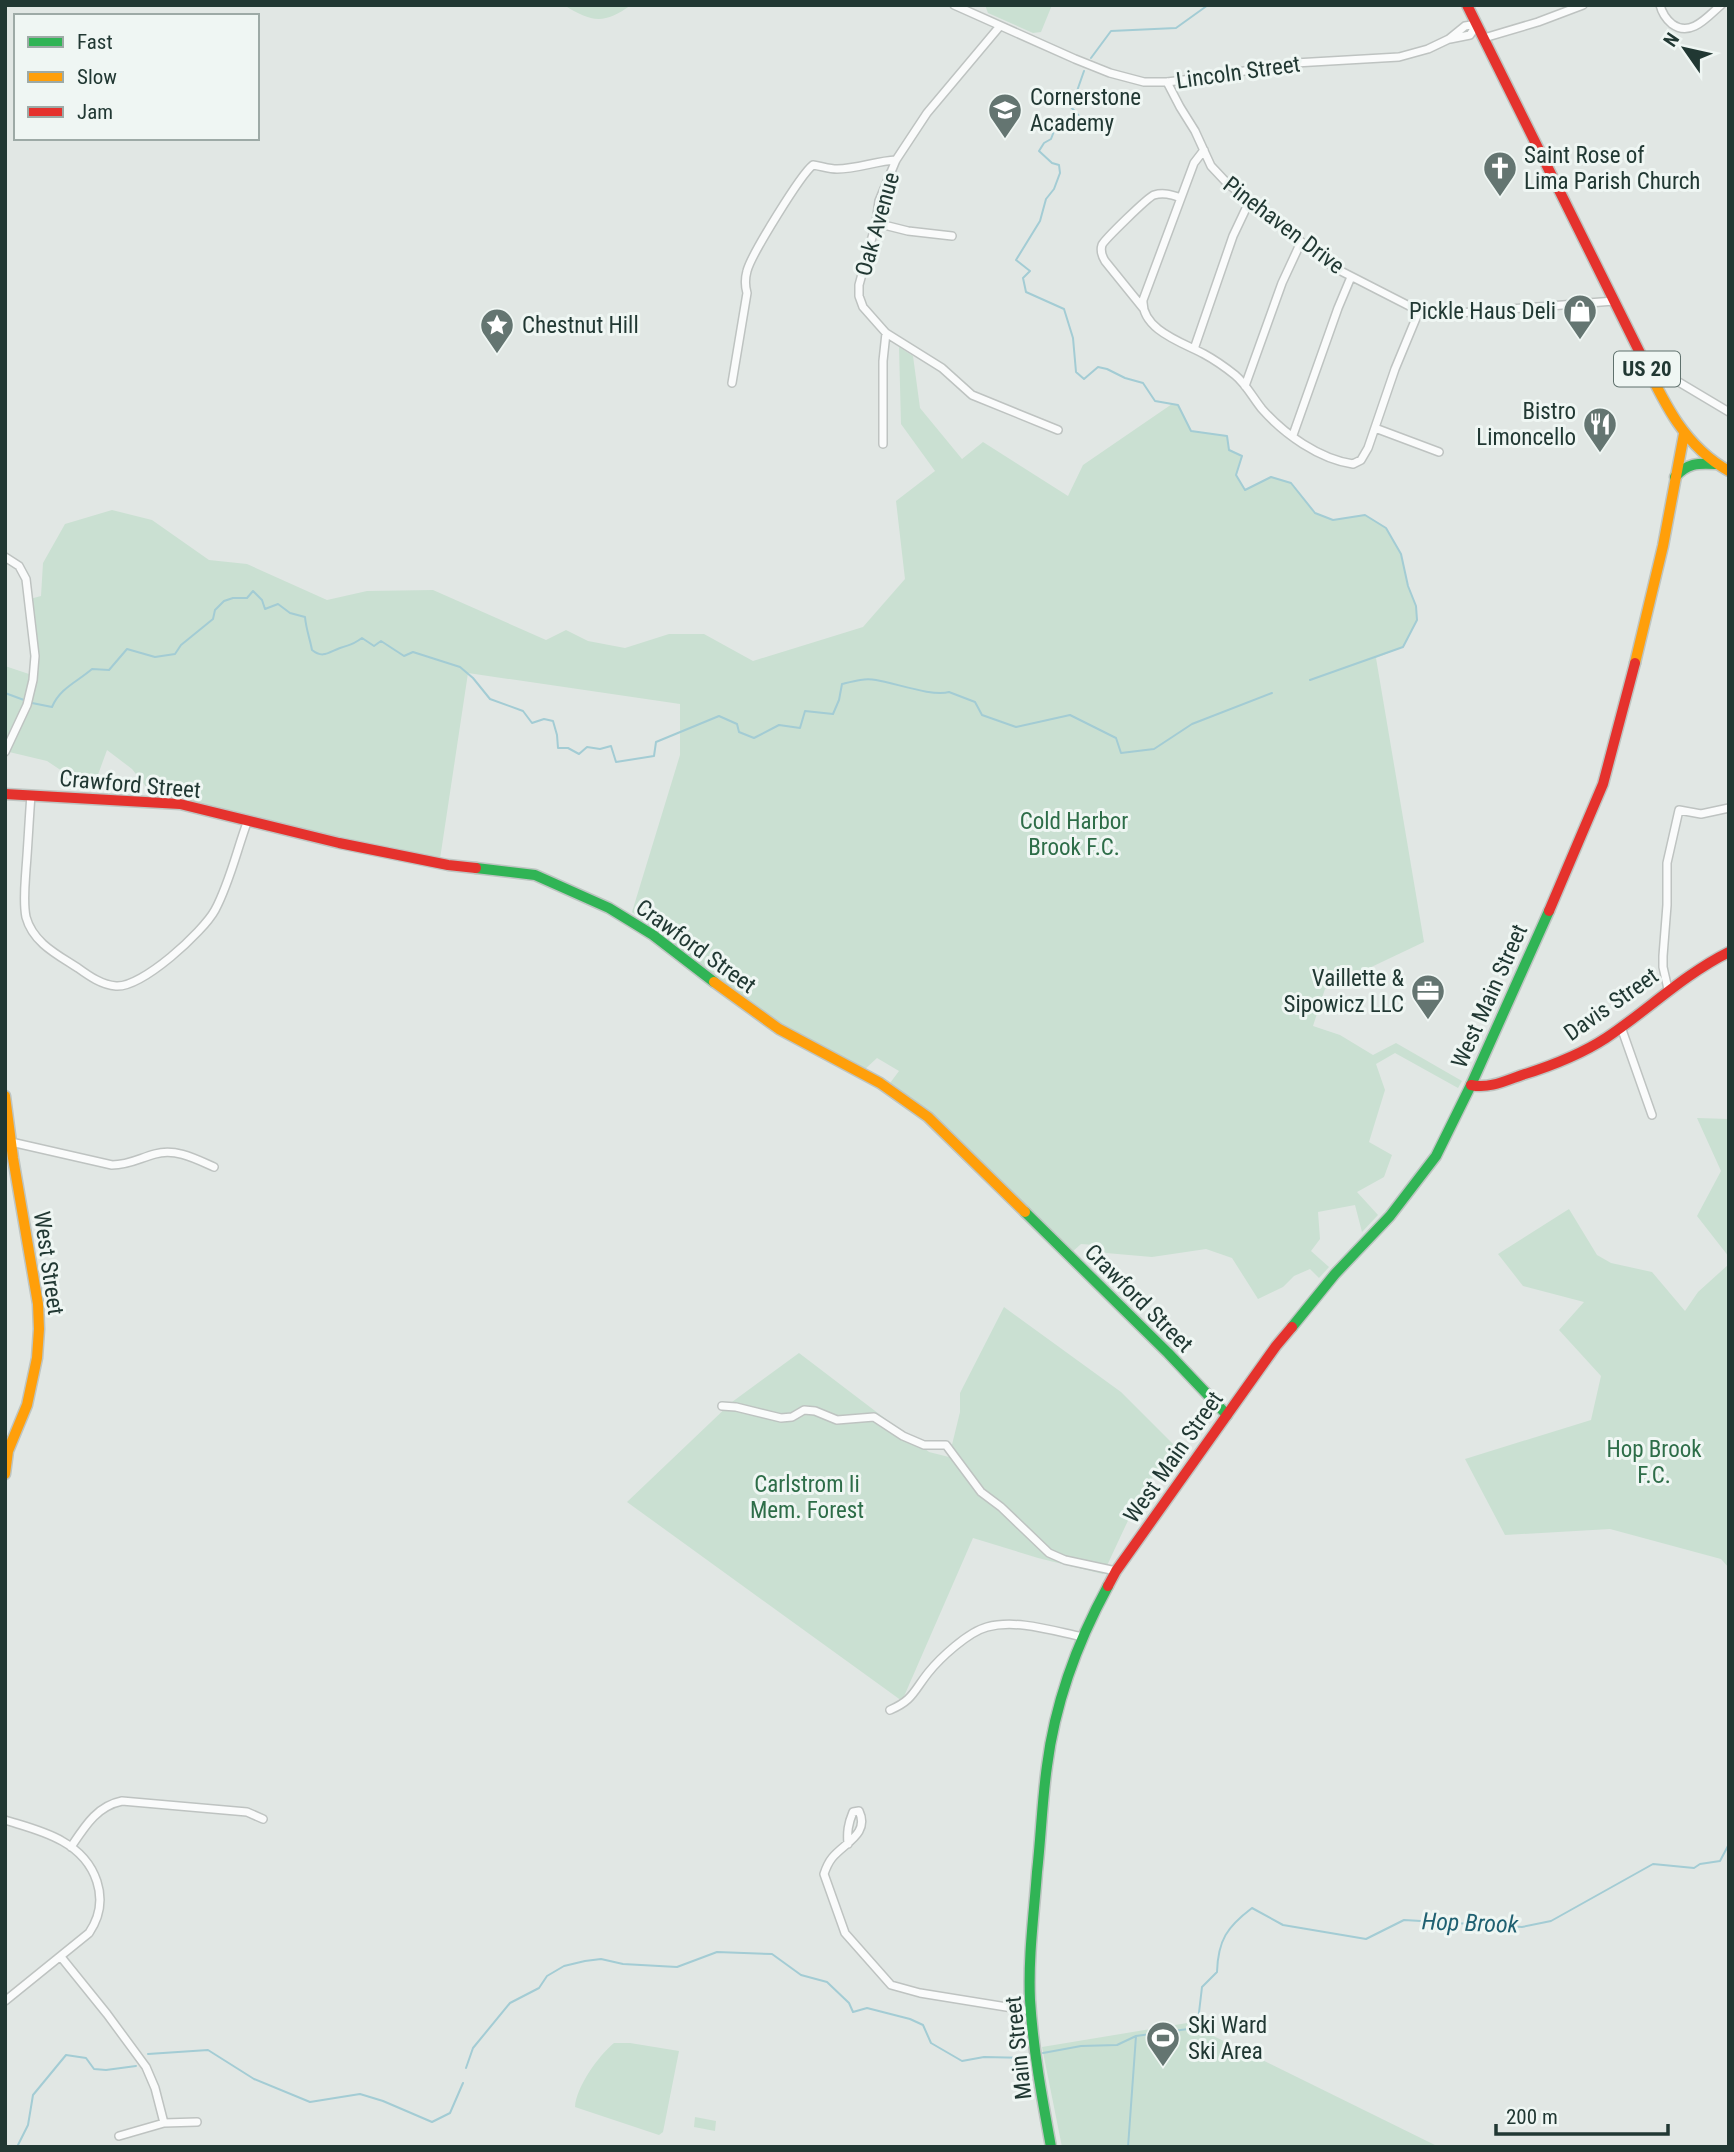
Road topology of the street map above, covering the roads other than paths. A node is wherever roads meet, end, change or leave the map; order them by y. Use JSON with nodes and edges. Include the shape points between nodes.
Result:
{"nodes":[{"id":1,"x":954,"y":5,"type":"edge"},
{"id":2,"x":1467,"y":5,"type":"edge"},
{"id":3,"x":1583,"y":5,"type":"edge"},
{"id":4,"x":1660,"y":5,"type":"edge"},
{"id":5,"x":1721,"y":5,"type":"edge"},
{"id":6,"x":1477,"y":24,"type":"junction"},
{"id":7,"x":1000,"y":26,"type":"junction"},
{"id":8,"x":1484,"y":38,"type":"junction"},
{"id":9,"x":1167,"y":82,"type":"junction"},
{"id":10,"x":1204,"y":150,"type":"junction"},
{"id":11,"x":896,"y":160,"type":"junction"},
{"id":12,"x":1181,"y":198,"type":"junction"},
{"id":13,"x":1250,"y":200,"type":"junction"},
{"id":14,"x":876,"y":223,"type":"junction"},
{"id":15,"x":952,"y":236,"type":"dead end"},
{"id":16,"x":1301,"y":242,"type":"junction"},
{"id":17,"x":1351,"y":277,"type":"junction"},
{"id":18,"x":1614,"y":301,"type":"junction"},
{"id":19,"x":1144,"y":309,"type":"junction"},
{"id":20,"x":1419,"y":311,"type":"junction"},
{"id":21,"x":886,"y":333,"type":"junction"},
{"id":22,"x":1194,"y":349,"type":"junction"},
{"id":23,"x":1648,"y":370,"type":"junction"},
{"id":24,"x":732,"y":383,"type":"dead end"},
{"id":25,"x":1245,"y":386,"type":"junction"},
{"id":26,"x":1729,"y":412,"type":"edge"},
{"id":27,"x":1375,"y":428,"type":"junction"},
{"id":28,"x":1058,"y":430,"type":"dead end"},
{"id":29,"x":1293,"y":435,"type":"junction"},
{"id":30,"x":1684,"y":435,"type":"junction"},
{"id":31,"x":883,"y":444,"type":"dead end"},
{"id":32,"x":1439,"y":452,"type":"dead end"},
{"id":33,"x":1715,"y":464,"type":"junction"},
{"id":34,"x":1729,"y":471,"type":"edge"},
{"id":35,"x":1675,"y":477,"type":"junction"},
{"id":36,"x":5,"y":557,"type":"edge"},
{"id":37,"x":5,"y":752,"type":"edge"},
{"id":38,"x":5,"y":794,"type":"edge"},
{"id":39,"x":31,"y":795,"type":"junction"},
{"id":40,"x":1729,"y":808,"type":"edge"},
{"id":41,"x":248,"y":820,"type":"junction"},
{"id":42,"x":1729,"y":952,"type":"edge"},
{"id":43,"x":1668,"y":989,"type":"junction"},
{"id":44,"x":1621,"y":1027,"type":"junction"},
{"id":45,"x":1471,"y":1085,"type":"junction"},
{"id":46,"x":5,"y":1096,"type":"edge"},
{"id":47,"x":1652,"y":1115,"type":"dead end"},
{"id":48,"x":11,"y":1142,"type":"junction"},
{"id":49,"x":214,"y":1167,"type":"dead end"},
{"id":50,"x":722,"y":1406,"type":"dead end"},
{"id":51,"x":1227,"y":1415,"type":"junction"},
{"id":52,"x":5,"y":1474,"type":"edge"},
{"id":53,"x":1116,"y":1571,"type":"junction"},
{"id":54,"x":1083,"y":1637,"type":"junction"},
{"id":55,"x":890,"y":1710,"type":"dead end"},
{"id":56,"x":263,"y":1819,"type":"dead end"},
{"id":57,"x":5,"y":1820,"type":"edge"},
{"id":58,"x":848,"y":1844,"type":"dead end"},
{"id":59,"x":71,"y":1847,"type":"junction"},
{"id":60,"x":1031,"y":1944,"type":"joint"},
{"id":61,"x":61,"y":1957,"type":"junction"},
{"id":62,"x":5,"y":2001,"type":"edge"},
{"id":63,"x":1031,"y":2011,"type":"junction"},
{"id":64,"x":197,"y":2122,"type":"dead end"},
{"id":65,"x":164,"y":2123,"type":"junction"},
{"id":66,"x":119,"y":2136,"type":"dead end"},
{"id":67,"x":1051,"y":2147,"type":"edge"}],
"edges":[{"from":1,"to":7,"type":"street","name":"Lincoln Street"},
{"from":2,"to":6,"type":"main road","number":"US 20"},
{"from":3,"to":8,"type":"street"},
{"from":4,"to":5,"type":"street","via":[[1672,24],[1687,29]]},
{"from":6,"to":8,"type":"main road","number":"US 20"},
{"from":6,"to":9,"type":"street","name":"Lincoln Street","via":[[1471,35],[1399,57],[1295,63]]},
{"from":7,"to":9,"type":"street","name":"Lincoln Street","via":[[1110,73],[1144,82]]},
{"from":7,"to":11,"type":"street","name":"Oak Avenue","via":[[927,113]]},
{"from":8,"to":18,"type":"main road","number":"US 20"},
{"from":9,"to":10,"type":"street","name":"Pinehaven Drive"},
{"from":10,"to":12,"type":"street"},
{"from":10,"to":13,"type":"street","name":"Pinehaven Drive","via":[[1218,176]]},
{"from":11,"to":14,"type":"street","name":"Oak Avenue","via":[[881,194]]},
{"from":11,"to":24,"type":"street","via":[[847,168],[813,165],[801,178],[747,269]]},
{"from":12,"to":19,"type":"street","via":[[1143,300]]},
{"from":12,"to":19,"type":"street","via":[[1166,193],[1151,196],[1101,246],[1105,261]]},
{"from":13,"to":16,"type":"street","name":"Pinehaven Drive"},
{"from":13,"to":22,"type":"street"},
{"from":14,"to":15,"type":"street"},
{"from":14,"to":21,"type":"street","name":"Oak Avenue","via":[[858,290],[863,307]]},
{"from":16,"to":17,"type":"street","name":"Pinehaven Drive"},
{"from":16,"to":25,"type":"street"},
{"from":17,"to":20,"type":"street","name":"Pinehaven Drive"},
{"from":17,"to":29,"type":"street"},
{"from":18,"to":20,"type":"street","name":"Pinehaven Drive","via":[[1459,314]]},
{"from":18,"to":23,"type":"main road","number":"US 20"},
{"from":19,"to":22,"type":"street","via":[[1166,335]]},
{"from":20,"to":27,"type":"street"},
{"from":21,"to":28,"type":"street","name":"Oak Avenue","via":[[942,368],[972,395]]},
{"from":21,"to":31,"type":"street"},
{"from":22,"to":25,"type":"street"},
{"from":23,"to":26,"type":"street","via":[[1672,378]]},
{"from":23,"to":30,"type":"main road","number":"US 20"},
{"from":25,"to":29,"type":"street","via":[[1272,421]]},
{"from":27,"to":29,"type":"street","via":[[1363,457],[1353,464],[1331,458]]},
{"from":27,"to":32,"type":"street"},
{"from":30,"to":33,"type":"main road","number":"US 20"},
{"from":30,"to":35,"type":"main road","name":"West Main Street"},
{"from":33,"to":34,"type":"main road","number":"US 20"},
{"from":33,"to":35,"type":"main road","via":[[1691,463]]},
{"from":35,"to":45,"type":"main road","name":"West Main Street","via":[[1650,601],[1602,784]]},
{"from":36,"to":37,"type":"street","via":[[19,566],[26,579],[35,656],[27,705]]},
{"from":38,"to":39,"type":"main road","name":"Crawford Street"},
{"from":39,"to":41,"type":"main road","name":"Crawford Street","via":[[170,803]]},
{"from":39,"to":41,"type":"street","via":[[25,885],[29,925],[52,951],[92,978],[116,986],[139,981],[155,970],[206,923],[222,894]]},
{"from":40,"to":43,"type":"street","via":[[1701,814],[1679,810],[1667,863],[1663,956]]},
{"from":41,"to":51,"type":"main road","name":"Crawford Street","via":[[439,864],[535,875],[627,918],[761,1018],[887,1087],[940,1127]]},
{"from":42,"to":43,"type":"main road","name":"Davis Street"},
{"from":43,"to":44,"type":"main road","name":"Davis Street"},
{"from":44,"to":45,"type":"main road","name":"Davis Street","via":[[1567,1058],[1484,1088]]},
{"from":44,"to":47,"type":"street"},
{"from":45,"to":51,"type":"main road","name":"West Main Street","via":[[1425,1172],[1304,1310]]},
{"from":46,"to":48,"type":"main road","name":"West Street"},
{"from":48,"to":49,"type":"street","via":[[112,1165],[171,1152]]},
{"from":48,"to":52,"type":"main road","name":"West Street","via":[[39,1329],[27,1405],[8,1451]]},
{"from":50,"to":53,"type":"street","via":[[781,1419],[804,1410],[837,1420],[873,1417],[924,1445],[946,1445],[981,1492],[1049,1553]]},
{"from":51,"to":53,"type":"main road","name":"West Main Street"},
{"from":53,"to":54,"type":"main road","name":"West Main Street"},
{"from":54,"to":55,"type":"street","via":[[1018,1625],[987,1627],[938,1662],[908,1701]]},
{"from":54,"to":60,"type":"main road","name":"West Main Street","via":[[1049,1748]]},
{"from":56,"to":59,"type":"street","via":[[247,1812],[122,1801],[92,1818]]},
{"from":57,"to":59,"type":"street"},
{"from":58,"to":63,"type":"street","via":[[832,1858],[824,1874],[845,1933],[891,1984]]},
{"from":59,"to":61,"type":"street","via":[[96,1877],[100,1907],[89,1933]]},
{"from":60,"to":63,"type":"main road","name":"Main Street"},
{"from":61,"to":62,"type":"street"},
{"from":61,"to":65,"type":"street","via":[[146,2067]]},
{"from":63,"to":67,"type":"main road","name":"Main Street"},
{"from":64,"to":65,"type":"street"},
{"from":65,"to":66,"type":"street"}]}
